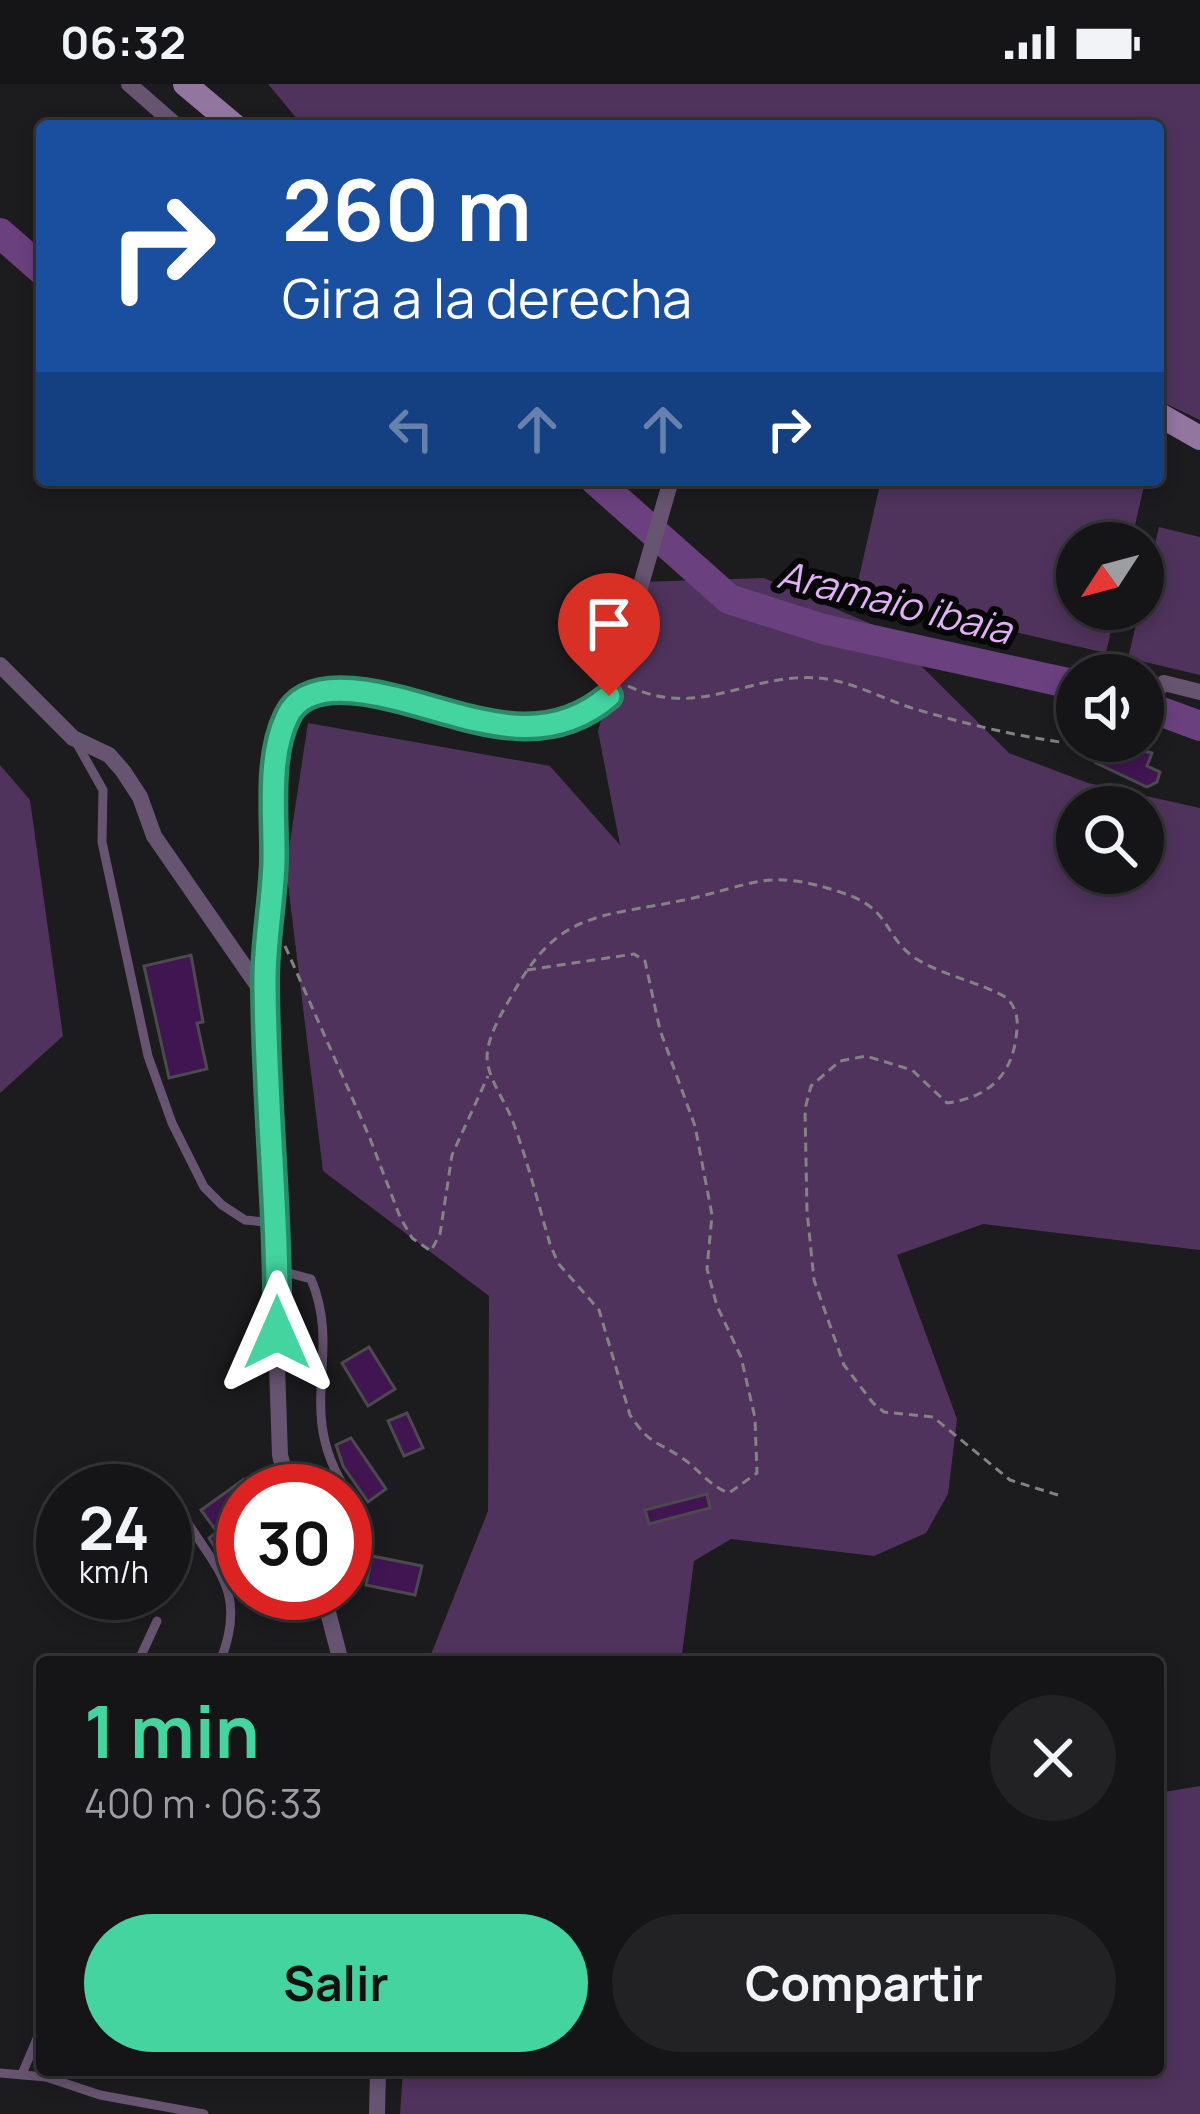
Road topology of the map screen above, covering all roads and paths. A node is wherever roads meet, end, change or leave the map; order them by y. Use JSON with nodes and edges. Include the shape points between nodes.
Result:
{"nodes":[{"id":1,"x":129,"y":84,"type":"edge"},
{"id":2,"x":185,"y":84,"type":"edge"},
{"id":3,"x":170,"y":120,"type":"edge"},
{"id":4,"x":228,"y":120,"type":"edge"},
{"id":5,"x":1164,"y":417,"type":"edge"},
{"id":6,"x":1200,"y":438,"type":"edge"},
{"id":7,"x":669,"y":486,"type":"edge"},
{"id":8,"x":0,"y":665,"type":"edge"},
{"id":9,"x":614,"y":680,"type":"junction"},
{"id":10,"x":1164,"y":683,"type":"edge"},
{"id":11,"x":1200,"y":692,"type":"edge"},
{"id":12,"x":73,"y":738,"type":"junction"},
{"id":13,"x":1056,"y":740,"type":"edge"},
{"id":14,"x":272,"y":911,"type":"junction"},
{"id":15,"x":527,"y":970,"type":"junction"},
{"id":16,"x":266,"y":998,"type":"junction"},
{"id":17,"x":489,"y":1074,"type":"junction"},
{"id":18,"x":275,"y":1223,"type":"junction"},
{"id":19,"x":277,"y":1270,"type":"junction"},
{"id":20,"x":282,"y":1464,"type":"edge"},
{"id":21,"x":329,"y":1464,"type":"edge"},
{"id":22,"x":1058,"y":1496,"type":"dead end"},
{"id":23,"x":192,"y":1528,"type":"edge"},
{"id":24,"x":330,"y":1620,"type":"edge"},
{"id":25,"x":158,"y":1621,"type":"dead end"},
{"id":26,"x":141,"y":1656,"type":"edge"},
{"id":27,"x":222,"y":1656,"type":"edge"},
{"id":28,"x":339,"y":1656,"type":"edge"},
{"id":29,"x":36,"y":2041,"type":"edge"},
{"id":30,"x":0,"y":2073,"type":"edge"},
{"id":31,"x":36,"y":2073,"type":"edge"},
{"id":32,"x":22,"y":2074,"type":"junction"},
{"id":33,"x":52,"y":2076,"type":"edge"},
{"id":34,"x":378,"y":2076,"type":"edge"},
{"id":35,"x":204,"y":2114,"type":"edge"},
{"id":36,"x":377,"y":2114,"type":"edge"}],
"edges":[{"from":1,"to":3,"type":"street"},
{"from":2,"to":4,"type":"main road"},
{"from":5,"to":6,"type":"main road"},
{"from":7,"to":9,"type":"street"},
{"from":8,"to":12,"type":"street"},
{"from":9,"to":13,"type":"path","via":[[663,701],[816,678],[1012,736]]},
{"from":9,"to":14,"type":"street","via":[[586,716],[544,728],[349,690],[311,693],[287,715],[277,766]]},
{"from":10,"to":11,"type":"street"},
{"from":12,"to":16,"type":"street","via":[[123,770],[154,836]]},
{"from":12,"to":18,"type":"lane","via":[[103,790],[102,842],[148,1056],[172,1123],[222,1205],[245,1220]]},
{"from":14,"to":16,"type":"street"},
{"from":14,"to":17,"type":"path","via":[[400,1217],[431,1251],[452,1155]]},
{"from":15,"to":17,"type":"path","via":[[493,1033]]},
{"from":15,"to":17,"type":"path","via":[[634,954],[645,961],[695,1126],[712,1215],[711,1287],[741,1357],[755,1418],[760,1465],[748,1482],[720,1490],[681,1457],[650,1444],[630,1415],[599,1310],[558,1263],[512,1116]]},
{"from":15,"to":22,"type":"path","via":[[555,938],[604,912],[784,878],[874,906],[921,962],[1007,998],[1018,1024],[1011,1066],[974,1095],[947,1103],[912,1070],[866,1057],[824,1071],[811,1086],[805,1109],[814,1280],[844,1365],[873,1403],[884,1412],[933,1418],[1010,1480]]},
{"from":16,"to":18,"type":"street"},
{"from":18,"to":19,"type":"street"},
{"from":19,"to":20,"type":"street"},
{"from":19,"to":21,"type":"lane","via":[[311,1279],[320,1302],[319,1431]]},
{"from":23,"to":27,"type":"lane","via":[[231,1595],[233,1627]]},
{"from":24,"to":28,"type":"street"},
{"from":25,"to":26,"type":"lane"},
{"from":29,"to":32,"type":"lane"},
{"from":30,"to":32,"type":"lane"},
{"from":31,"to":32,"type":"lane"},
{"from":33,"to":35,"type":"lane","via":[[100,2095]]},
{"from":34,"to":36,"type":"street"}]}
